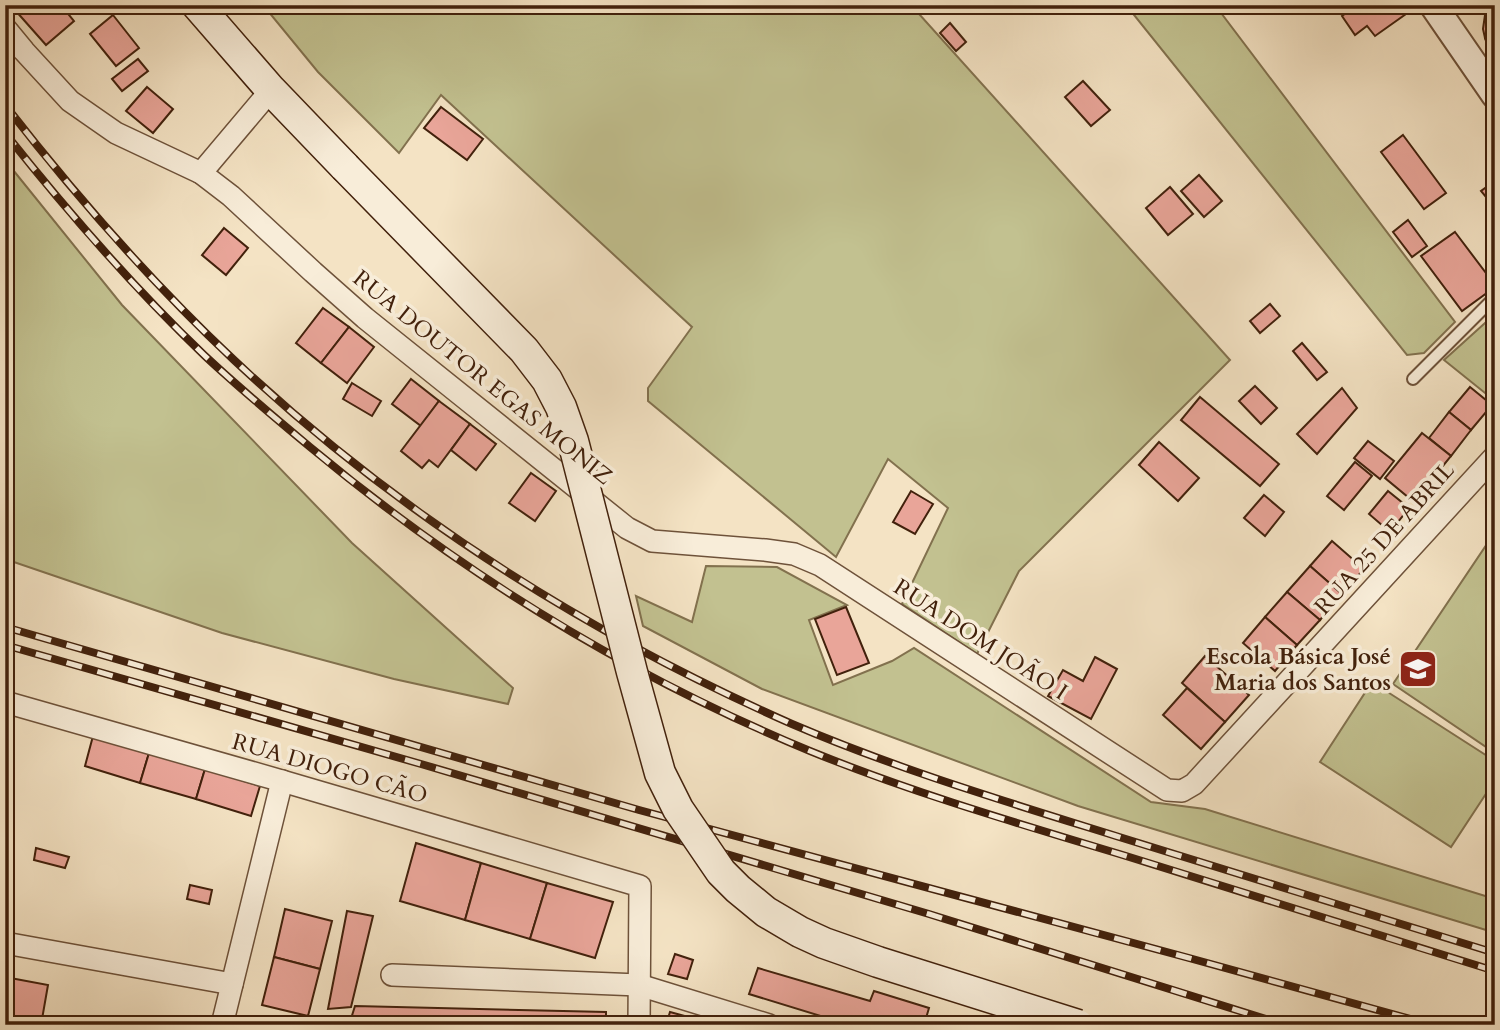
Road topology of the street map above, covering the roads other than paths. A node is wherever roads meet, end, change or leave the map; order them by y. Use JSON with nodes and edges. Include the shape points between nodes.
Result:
{"nodes":[{"id":1,"x":197,"y":5,"type":"edge"},
{"id":2,"x":1441,"y":8,"type":"edge"},
{"id":3,"x":5,"y":28,"type":"edge"},
{"id":4,"x":271,"y":90,"type":"junction"},
{"id":5,"x":1495,"y":95,"type":"edge"},
{"id":6,"x":201,"y":173,"type":"junction"},
{"id":7,"x":1495,"y":298,"type":"edge"},
{"id":8,"x":1413,"y":379,"type":"dead end"},
{"id":9,"x":1495,"y":456,"type":"edge"},
{"id":10,"x":765,"y":550,"type":"joint"},
{"id":11,"x":5,"y":702,"type":"edge"},
{"id":12,"x":282,"y":781,"type":"junction"},
{"id":13,"x":1162,"y":788,"type":"joint"},
{"id":14,"x":5,"y":943,"type":"edge"},
{"id":15,"x":392,"y":975,"type":"dead end"},
{"id":16,"x":232,"y":984,"type":"junction"},
{"id":17,"x":639,"y":985,"type":"junction"},
{"id":18,"x":222,"y":1025,"type":"edge"},
{"id":19,"x":639,"y":1025,"type":"edge"},
{"id":20,"x":769,"y":1025,"type":"edge"},
{"id":21,"x":1078,"y":1025,"type":"edge"}],
"edges":[{"from":1,"to":4,"type":"main road"},
{"from":2,"to":5,"type":"street"},
{"from":3,"to":6,"type":"street","name":"RUA DOUTOR EGAS MONIZ","via":[[70,101],[116,133]]},
{"from":4,"to":6,"type":"street"},
{"from":4,"to":21,"type":"main road","bridge":true,"via":[[524,350],[547,380],[573,441],[660,773],[721,873],[766,912],[824,943]]},
{"from":6,"to":10,"type":"street","name":"RUA DOUTOR EGAS MONIZ","via":[[365,318],[627,528],[652,541]]},
{"from":7,"to":8,"type":"lane"},
{"from":9,"to":13,"type":"street","name":"RUA 25 DE ABRIL","via":[[1194,785],[1182,791]]},
{"from":10,"to":13,"type":"street","name":"RUA DOM JOÃO I","via":[[794,554],[820,565]]},
{"from":11,"to":12,"type":"street","name":"RUA DIOGO CÃO"},
{"from":12,"to":16,"type":"street"},
{"from":12,"to":17,"type":"street","name":"RUA DIOGO CÃO","via":[[640,886]]},
{"from":14,"to":16,"type":"street"},
{"from":15,"to":17,"type":"street"},
{"from":16,"to":18,"type":"street"},
{"from":17,"to":19,"type":"street"},
{"from":17,"to":20,"type":"street"}]}
